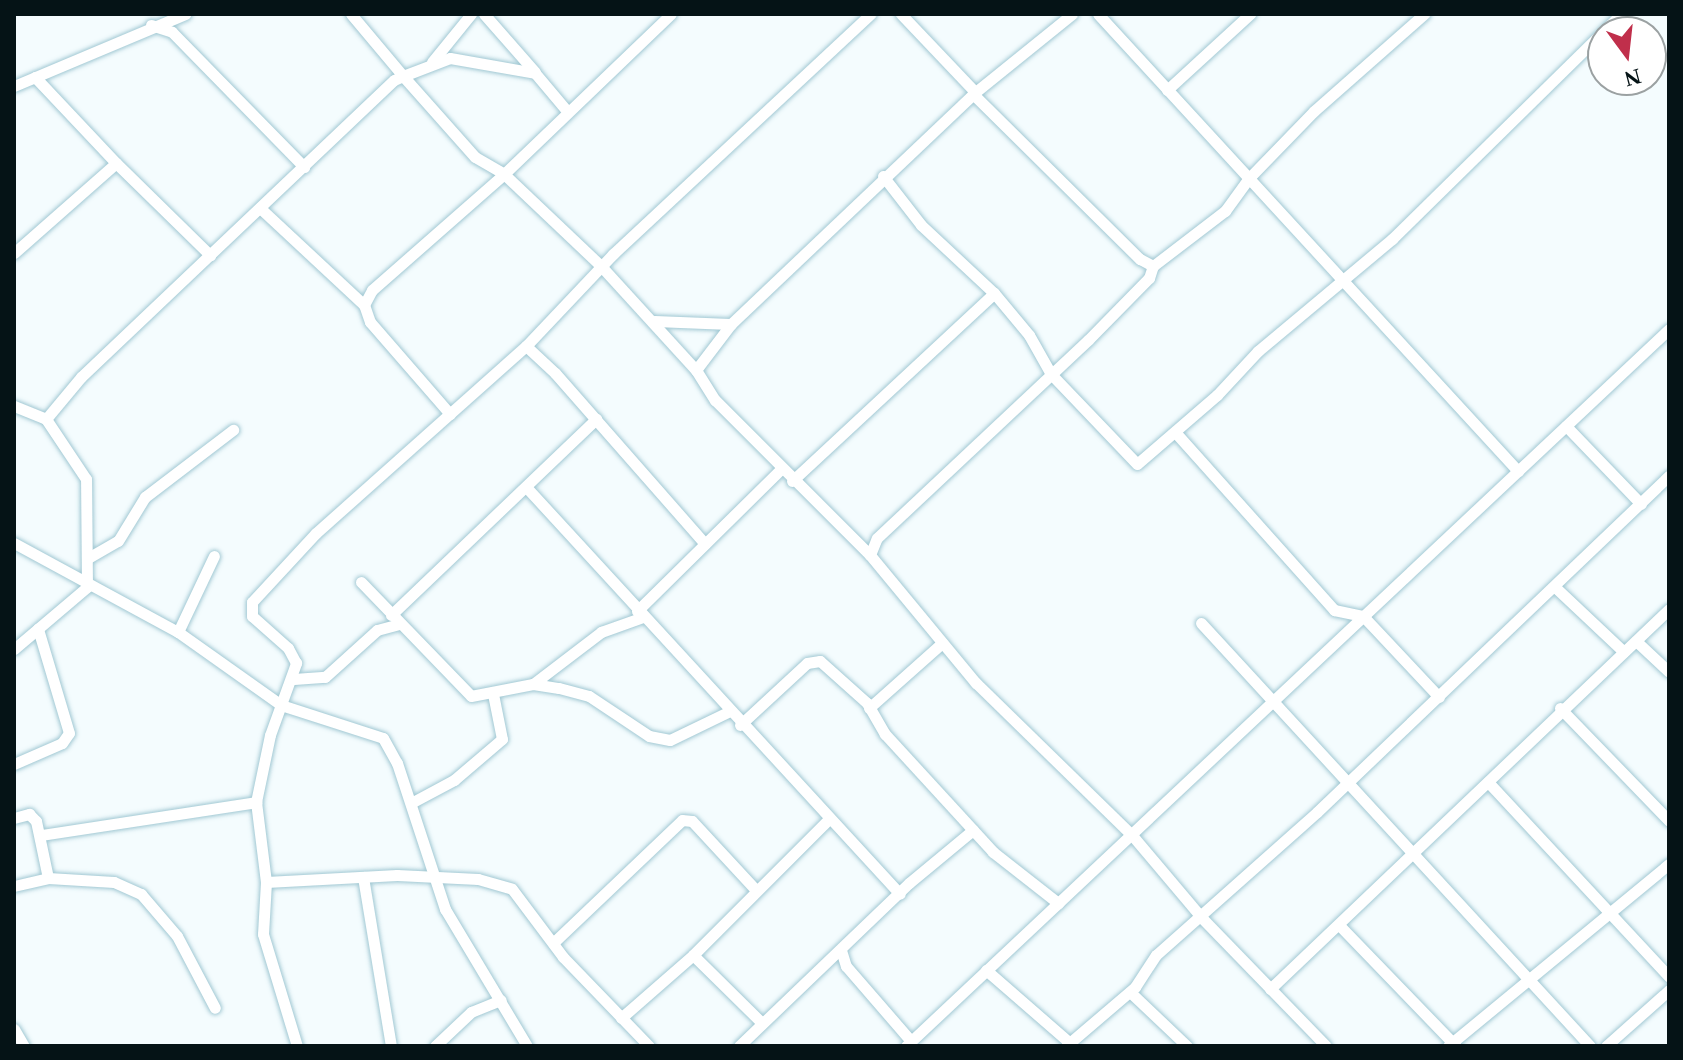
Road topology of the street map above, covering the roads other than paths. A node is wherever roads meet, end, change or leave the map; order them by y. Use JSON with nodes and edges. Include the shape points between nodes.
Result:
{"nodes":[{"id":1,"x":351,"y":14,"type":"edge"},
{"id":2,"x":471,"y":14,"type":"edge"},
{"id":3,"x":484,"y":14,"type":"edge"},
{"id":4,"x":671,"y":14,"type":"edge"},
{"id":5,"x":870,"y":14,"type":"edge"},
{"id":6,"x":901,"y":14,"type":"edge"},
{"id":7,"x":1072,"y":14,"type":"edge"},
{"id":8,"x":1098,"y":14,"type":"edge"},
{"id":9,"x":1250,"y":14,"type":"edge"},
{"id":10,"x":1424,"y":14,"type":"edge"},
{"id":11,"x":1621,"y":14,"type":"edge"},
{"id":12,"x":180,"y":15,"type":"edge"},
{"id":13,"x":151,"y":25,"type":"junction"},
{"id":14,"x":172,"y":32,"type":"junction"},
{"id":15,"x":432,"y":62,"type":"junction"},
{"id":16,"x":535,"y":73,"type":"junction"},
{"id":17,"x":403,"y":76,"type":"junction"},
{"id":18,"x":35,"y":77,"type":"junction"},
{"id":19,"x":14,"y":86,"type":"edge"},
{"id":20,"x":1167,"y":90,"type":"junction"},
{"id":21,"x":974,"y":93,"type":"junction"},
{"id":22,"x":567,"y":111,"type":"junction"},
{"id":23,"x":116,"y":163,"type":"junction"},
{"id":24,"x":304,"y":167,"type":"junction"},
{"id":25,"x":504,"y":174,"type":"junction"},
{"id":26,"x":883,"y":176,"type":"junction"},
{"id":27,"x":1249,"y":178,"type":"junction"},
{"id":28,"x":260,"y":208,"type":"junction"},
{"id":29,"x":14,"y":253,"type":"edge"},
{"id":30,"x":210,"y":255,"type":"junction"},
{"id":31,"x":1140,"y":259,"type":"junction"},
{"id":32,"x":601,"y":266,"type":"junction"},
{"id":33,"x":1153,"y":266,"type":"junction"},
{"id":34,"x":1343,"y":280,"type":"junction"},
{"id":35,"x":1139,"y":287,"type":"junction"},
{"id":36,"x":994,"y":293,"type":"junction"},
{"id":37,"x":364,"y":305,"type":"junction"},
{"id":38,"x":654,"y":321,"type":"junction"},
{"id":39,"x":731,"y":324,"type":"junction"},
{"id":40,"x":1669,"y":329,"type":"edge"},
{"id":41,"x":526,"y":346,"type":"junction"},
{"id":42,"x":696,"y":370,"type":"junction"},
{"id":43,"x":1051,"y":374,"type":"junction"},
{"id":44,"x":14,"y":406,"type":"edge"},
{"id":45,"x":450,"y":414,"type":"junction"},
{"id":46,"x":46,"y":419,"type":"junction"},
{"id":47,"x":596,"y":419,"type":"junction"},
{"id":48,"x":1566,"y":426,"type":"junction"},
{"id":49,"x":233,"y":430,"type":"dead end"},
{"id":50,"x":1175,"y":432,"type":"junction"},
{"id":51,"x":781,"y":469,"type":"junction"},
{"id":52,"x":1518,"y":471,"type":"junction"},
{"id":53,"x":1669,"y":476,"type":"edge"},
{"id":54,"x":792,"y":481,"type":"junction"},
{"id":55,"x":527,"y":488,"type":"junction"},
{"id":56,"x":1641,"y":504,"type":"junction"},
{"id":57,"x":14,"y":543,"type":"edge"},
{"id":58,"x":705,"y":544,"type":"junction"},
{"id":59,"x":870,"y":555,"type":"junction"},
{"id":60,"x":214,"y":556,"type":"dead end"},
{"id":61,"x":88,"y":558,"type":"junction"},
{"id":62,"x":361,"y":582,"type":"dead end"},
{"id":63,"x":87,"y":587,"type":"junction"},
{"id":64,"x":1556,"y":588,"type":"junction"},
{"id":65,"x":1669,"y":609,"type":"edge"},
{"id":66,"x":640,"y":614,"type":"junction"},
{"id":67,"x":391,"y":615,"type":"junction"},
{"id":68,"x":1363,"y":616,"type":"junction"},
{"id":69,"x":1201,"y":623,"type":"dead end"},
{"id":70,"x":400,"y":624,"type":"junction"},
{"id":71,"x":38,"y":629,"type":"junction"},
{"id":72,"x":178,"y":632,"type":"junction"},
{"id":73,"x":1636,"y":641,"type":"junction"},
{"id":74,"x":942,"y":643,"type":"junction"},
{"id":75,"x":14,"y":649,"type":"edge"},
{"id":76,"x":1624,"y":652,"type":"junction"},
{"id":77,"x":1669,"y":672,"type":"edge"},
{"id":78,"x":294,"y":679,"type":"junction"},
{"id":79,"x":533,"y":684,"type":"junction"},
{"id":80,"x":493,"y":694,"type":"junction"},
{"id":81,"x":1439,"y":697,"type":"junction"},
{"id":82,"x":1273,"y":700,"type":"junction"},
{"id":83,"x":281,"y":705,"type":"junction"},
{"id":84,"x":869,"y":708,"type":"junction"},
{"id":85,"x":1560,"y":708,"type":"junction"},
{"id":86,"x":728,"y":712,"type":"junction"},
{"id":87,"x":740,"y":725,"type":"junction"},
{"id":88,"x":14,"y":764,"type":"edge"},
{"id":89,"x":1350,"y":779,"type":"junction"},
{"id":90,"x":1488,"y":782,"type":"junction"},
{"id":91,"x":256,"y":802,"type":"junction"},
{"id":92,"x":411,"y":803,"type":"junction"},
{"id":93,"x":14,"y":818,"type":"edge"},
{"id":94,"x":829,"y":819,"type":"junction"},
{"id":95,"x":1669,"y":821,"type":"edge"},
{"id":96,"x":973,"y":830,"type":"junction"},
{"id":97,"x":1131,"y":834,"type":"junction"},
{"id":98,"x":41,"y":835,"type":"junction"},
{"id":99,"x":1413,"y":850,"type":"junction"},
{"id":100,"x":1669,"y":864,"type":"edge"},
{"id":101,"x":363,"y":877,"type":"junction"},
{"id":102,"x":432,"y":877,"type":"junction"},
{"id":103,"x":48,"y":878,"type":"junction"},
{"id":104,"x":266,"y":882,"type":"junction"},
{"id":105,"x":14,"y":886,"type":"edge"},
{"id":106,"x":756,"y":890,"type":"junction"},
{"id":107,"x":900,"y":894,"type":"junction"},
{"id":108,"x":1058,"y":903,"type":"junction"},
{"id":109,"x":1610,"y":911,"type":"junction"},
{"id":110,"x":1202,"y":918,"type":"junction"},
{"id":111,"x":1339,"y":925,"type":"junction"},
{"id":112,"x":553,"y":943,"type":"junction"},
{"id":113,"x":841,"y":950,"type":"junction"},
{"id":114,"x":693,"y":955,"type":"junction"},
{"id":115,"x":827,"y":962,"type":"junction"},
{"id":116,"x":846,"y":966,"type":"junction"},
{"id":117,"x":991,"y":973,"type":"junction"},
{"id":118,"x":1529,"y":976,"type":"junction"},
{"id":119,"x":1669,"y":977,"type":"edge"},
{"id":120,"x":1270,"y":989,"type":"junction"},
{"id":121,"x":1669,"y":990,"type":"edge"},
{"id":122,"x":1130,"y":992,"type":"junction"},
{"id":123,"x":501,"y":1000,"type":"junction"},
{"id":124,"x":215,"y":1008,"type":"dead end"},
{"id":125,"x":621,"y":1018,"type":"junction"},
{"id":126,"x":762,"y":1023,"type":"junction"},
{"id":127,"x":14,"y":1029,"type":"edge"},
{"id":128,"x":908,"y":1044,"type":"edge"},
{"id":129,"x":1068,"y":1044,"type":"edge"},
{"id":130,"x":1452,"y":1045,"type":"edge"},
{"id":131,"x":24,"y":1046,"type":"edge"},
{"id":132,"x":297,"y":1046,"type":"edge"},
{"id":133,"x":391,"y":1046,"type":"edge"},
{"id":134,"x":435,"y":1046,"type":"edge"},
{"id":135,"x":527,"y":1046,"type":"edge"},
{"id":136,"x":649,"y":1046,"type":"edge"},
{"id":137,"x":739,"y":1046,"type":"edge"},
{"id":138,"x":1187,"y":1046,"type":"edge"},
{"id":139,"x":1326,"y":1046,"type":"edge"},
{"id":140,"x":1590,"y":1046,"type":"edge"},
{"id":141,"x":1606,"y":1046,"type":"edge"}],
"edges":[{"from":1,"to":17,"type":"street"},
{"from":2,"to":15,"type":"street"},
{"from":3,"to":16,"type":"street"},
{"from":4,"to":22,"type":"street"},
{"from":5,"to":32,"type":"street"},
{"from":6,"to":21,"type":"street"},
{"from":7,"to":21,"type":"street"},
{"from":8,"to":20,"type":"street"},
{"from":9,"to":20,"type":"street"},
{"from":10,"to":27,"type":"street"},
{"from":11,"to":34,"type":"street","via":[[1480,156]]},
{"from":12,"to":13,"type":"street"},
{"from":12,"to":14,"type":"street"},
{"from":13,"to":14,"type":"street"},
{"from":13,"to":18,"type":"street"},
{"from":14,"to":24,"type":"street"},
{"from":15,"to":16,"type":"street","via":[[468,58]]},
{"from":15,"to":17,"type":"street"},
{"from":16,"to":22,"type":"street"},
{"from":17,"to":24,"type":"street"},
{"from":17,"to":25,"type":"street","via":[[475,157]]},
{"from":18,"to":19,"type":"street"},
{"from":18,"to":23,"type":"street"},
{"from":20,"to":27,"type":"street"},
{"from":21,"to":26,"type":"street"},
{"from":21,"to":31,"type":"street"},
{"from":22,"to":25,"type":"street"},
{"from":23,"to":29,"type":"street"},
{"from":23,"to":30,"type":"street"},
{"from":24,"to":28,"type":"street"},
{"from":25,"to":32,"type":"street"},
{"from":25,"to":37,"type":"street","via":[[372,290]]},
{"from":26,"to":36,"type":"street","via":[[921,225]]},
{"from":26,"to":39,"type":"street"},
{"from":27,"to":33,"type":"street","via":[[1225,211]]},
{"from":27,"to":34,"type":"street"},
{"from":28,"to":30,"type":"street"},
{"from":28,"to":37,"type":"street"},
{"from":30,"to":46,"type":"street","via":[[81,377]]},
{"from":31,"to":33,"type":"street"},
{"from":31,"to":35,"type":"street"},
{"from":32,"to":38,"type":"street"},
{"from":32,"to":41,"type":"street"},
{"from":33,"to":35,"type":"street"},
{"from":34,"to":50,"type":"street","via":[[1258,351]]},
{"from":34,"to":52,"type":"street"},
{"from":35,"to":43,"type":"street"},
{"from":36,"to":43,"type":"street","via":[[1029,335]]},
{"from":36,"to":54,"type":"street"},
{"from":37,"to":45,"type":"street","via":[[370,322]]},
{"from":38,"to":39,"type":"street"},
{"from":38,"to":42,"type":"street"},
{"from":39,"to":42,"type":"street"},
{"from":40,"to":48,"type":"street"},
{"from":41,"to":45,"type":"street"},
{"from":41,"to":47,"type":"street"},
{"from":42,"to":51,"type":"street","via":[[715,400]]},
{"from":43,"to":50,"type":"street","via":[[1130,462],[1142,462]]},
{"from":43,"to":59,"type":"street","via":[[877,538]]},
{"from":44,"to":46,"type":"street"},
{"from":45,"to":78,"type":"street","via":[[316,533],[252,602],[252,616],[295,655]]},
{"from":46,"to":61,"type":"street","via":[[86,479]]},
{"from":47,"to":55,"type":"street"},
{"from":47,"to":58,"type":"street"},
{"from":48,"to":52,"type":"street"},
{"from":48,"to":56,"type":"street"},
{"from":49,"to":61,"type":"street","via":[[145,497],[118,541]]},
{"from":50,"to":68,"type":"street","via":[[1334,610]]},
{"from":51,"to":54,"type":"street"},
{"from":51,"to":58,"type":"street"},
{"from":52,"to":68,"type":"street"},
{"from":53,"to":56,"type":"street"},
{"from":54,"to":59,"type":"street"},
{"from":55,"to":66,"type":"street"},
{"from":55,"to":67,"type":"street"},
{"from":56,"to":64,"type":"street"},
{"from":57,"to":63,"type":"street"},
{"from":58,"to":66,"type":"street"},
{"from":59,"to":74,"type":"street"},
{"from":60,"to":72,"type":"street"},
{"from":61,"to":63,"type":"street"},
{"from":62,"to":67,"type":"street"},
{"from":63,"to":71,"type":"street"},
{"from":63,"to":72,"type":"street"},
{"from":64,"to":76,"type":"street"},
{"from":64,"to":81,"type":"street"},
{"from":65,"to":73,"type":"street"},
{"from":66,"to":79,"type":"street","via":[[601,632]]},
{"from":66,"to":86,"type":"street"},
{"from":67,"to":70,"type":"street"},
{"from":68,"to":81,"type":"street"},
{"from":68,"to":82,"type":"street"},
{"from":69,"to":82,"type":"street"},
{"from":70,"to":78,"type":"street","via":[[377,630],[325,677]]},
{"from":70,"to":80,"type":"street","via":[[463,691],[477,697]]},
{"from":71,"to":75,"type":"street"},
{"from":71,"to":88,"type":"street","via":[[69,733],[53,748]]},
{"from":72,"to":83,"type":"street"},
{"from":73,"to":76,"type":"street"},
{"from":73,"to":77,"type":"street"},
{"from":74,"to":84,"type":"street"},
{"from":74,"to":97,"type":"street"},
{"from":76,"to":85,"type":"street"},
{"from":78,"to":83,"type":"street"},
{"from":79,"to":80,"type":"street"},
{"from":79,"to":86,"type":"street","via":[[589,696],[661,739],[678,739]]},
{"from":80,"to":92,"type":"street","via":[[502,739],[454,780]]},
{"from":81,"to":89,"type":"street"},
{"from":82,"to":89,"type":"street"},
{"from":82,"to":97,"type":"street"},
{"from":83,"to":91,"type":"street"},
{"from":83,"to":92,"type":"street","via":[[383,738]]},
{"from":84,"to":87,"type":"street","via":[[844,678],[814,660]]},
{"from":84,"to":96,"type":"street","via":[[885,734]]},
{"from":85,"to":90,"type":"street"},
{"from":85,"to":95,"type":"street"},
{"from":86,"to":87,"type":"street"},
{"from":87,"to":94,"type":"street"},
{"from":89,"to":99,"type":"street"},
{"from":89,"to":110,"type":"street"},
{"from":90,"to":99,"type":"street"},
{"from":90,"to":109,"type":"street"},
{"from":91,"to":98,"type":"street"},
{"from":91,"to":104,"type":"street"},
{"from":92,"to":102,"type":"street"},
{"from":93,"to":98,"type":"street","via":[[33,815]]},
{"from":94,"to":106,"type":"street"},
{"from":94,"to":107,"type":"street"},
{"from":96,"to":107,"type":"street"},
{"from":96,"to":108,"type":"street","via":[[1009,868]]},
{"from":97,"to":108,"type":"street"},
{"from":97,"to":110,"type":"street"},
{"from":98,"to":103,"type":"street"},
{"from":99,"to":111,"type":"street"},
{"from":99,"to":118,"type":"street"},
{"from":100,"to":109,"type":"street"},
{"from":101,"to":102,"type":"street"},
{"from":101,"to":104,"type":"street"},
{"from":101,"to":133,"type":"street"},
{"from":102,"to":112,"type":"street","via":[[478,879],[512,889]]},
{"from":102,"to":123,"type":"street","via":[[445,909]]},
{"from":103,"to":105,"type":"street"},
{"from":103,"to":124,"type":"street","via":[[114,882],[141,894],[177,936]]},
{"from":104,"to":132,"type":"street","via":[[263,934]]},
{"from":106,"to":112,"type":"street","via":[[692,821],[682,820]]},
{"from":106,"to":114,"type":"street"},
{"from":107,"to":113,"type":"street"},
{"from":108,"to":117,"type":"street","via":[[996,961]]},
{"from":109,"to":118,"type":"street"},
{"from":109,"to":119,"type":"street"},
{"from":110,"to":120,"type":"street"},
{"from":110,"to":122,"type":"street","via":[[1156,955]]},
{"from":111,"to":120,"type":"street"},
{"from":111,"to":130,"type":"street"},
{"from":112,"to":125,"type":"street"},
{"from":113,"to":115,"type":"street"},
{"from":113,"to":116,"type":"street"},
{"from":114,"to":125,"type":"street"},
{"from":114,"to":126,"type":"street"},
{"from":115,"to":116,"type":"street"},
{"from":115,"to":126,"type":"street"},
{"from":116,"to":128,"type":"street"},
{"from":117,"to":128,"type":"street"},
{"from":117,"to":129,"type":"street"},
{"from":118,"to":130,"type":"street"},
{"from":118,"to":140,"type":"street"},
{"from":120,"to":139,"type":"street"},
{"from":121,"to":141,"type":"street"},
{"from":122,"to":129,"type":"street"},
{"from":122,"to":138,"type":"street"},
{"from":123,"to":134,"type":"street","via":[[471,1012]]},
{"from":123,"to":135,"type":"street"},
{"from":125,"to":136,"type":"street"},
{"from":126,"to":137,"type":"street"},
{"from":127,"to":131,"type":"street"}]}
